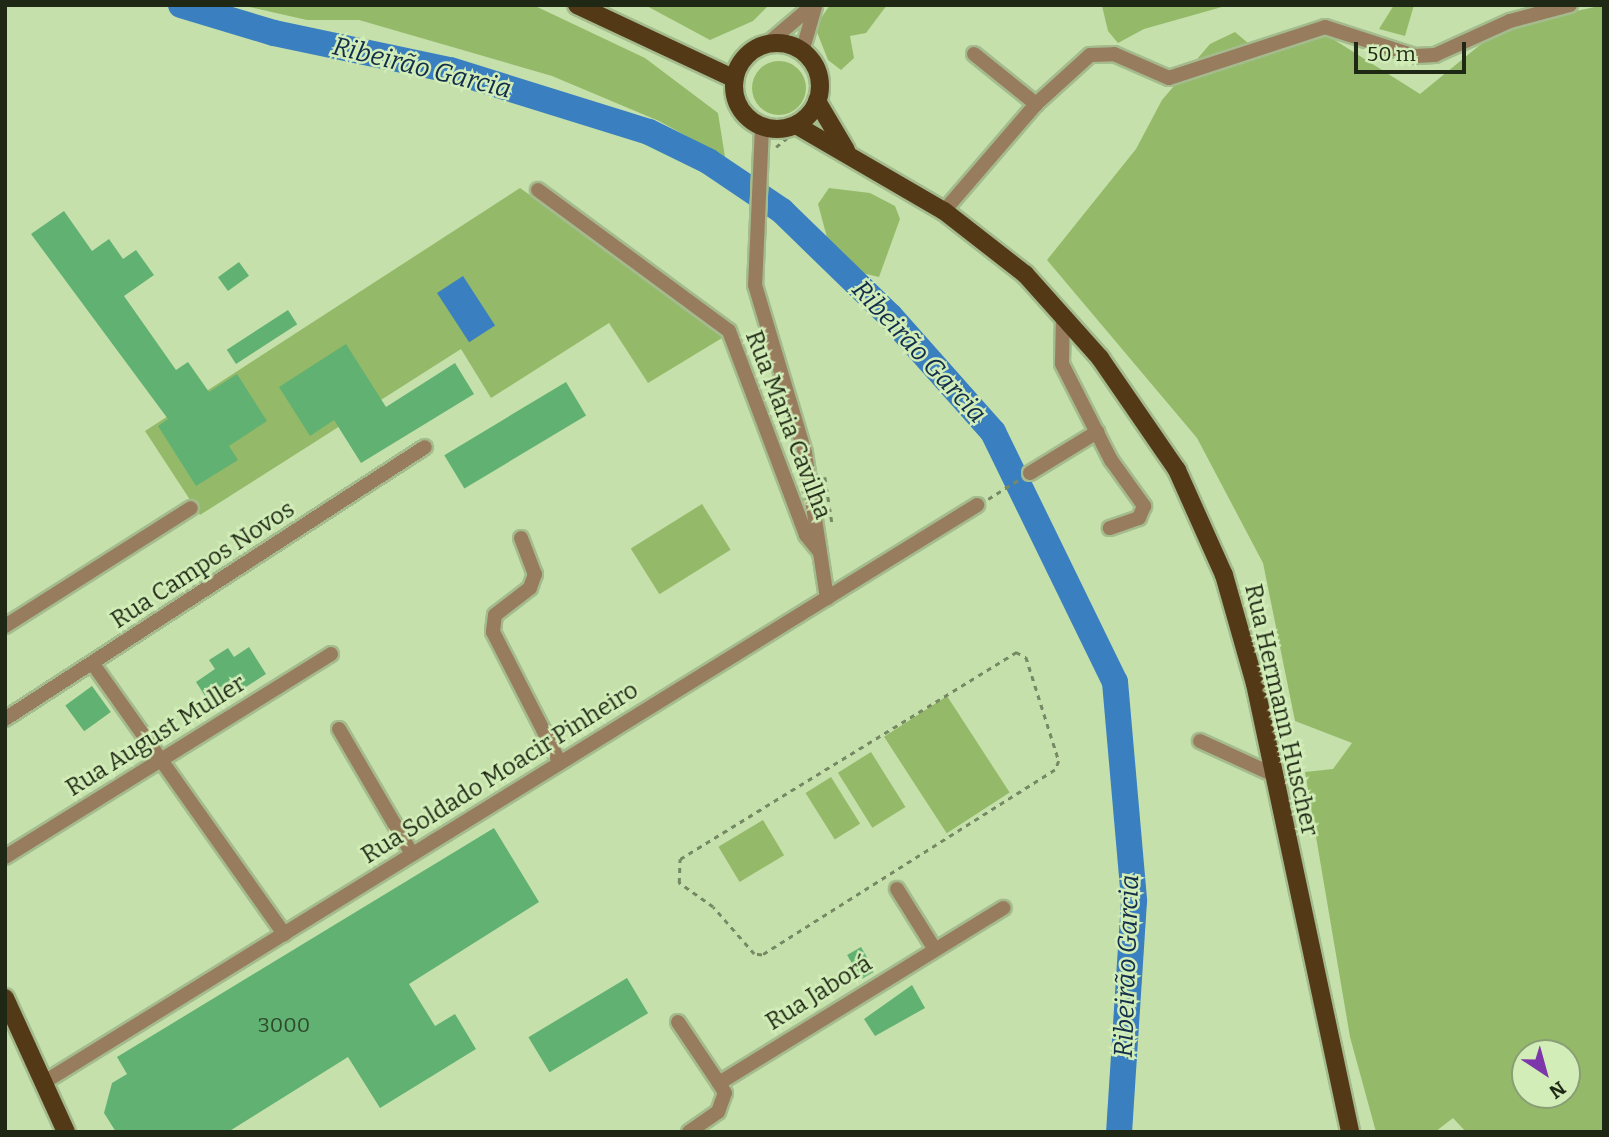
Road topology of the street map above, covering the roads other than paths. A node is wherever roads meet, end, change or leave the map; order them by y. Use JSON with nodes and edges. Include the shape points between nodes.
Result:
{"nodes":[{"id":1,"x":578,"y":5,"type":"edge"},
{"id":2,"x":814,"y":5,"type":"edge"},
{"id":3,"x":1570,"y":5,"type":"edge"},
{"id":4,"x":766,"y":46,"type":"junction"},
{"id":5,"x":802,"y":52,"type":"junction"},
{"id":6,"x":974,"y":54,"type":"dead end"},
{"id":7,"x":735,"y":79,"type":"junction"},
{"id":8,"x":817,"y":101,"type":"junction"},
{"id":9,"x":1036,"y":104,"type":"junction"},
{"id":10,"x":796,"y":124,"type":"junction"},
{"id":11,"x":762,"y":127,"type":"junction"},
{"id":12,"x":850,"y":155,"type":"junction"},
{"id":13,"x":538,"y":190,"type":"dead end"},
{"id":14,"x":944,"y":211,"type":"junction"},
{"id":15,"x":1063,"y":316,"type":"junction"},
{"id":16,"x":1097,"y":432,"type":"junction"},
{"id":17,"x":425,"y":447,"type":"dead end"},
{"id":18,"x":1030,"y":473,"type":"road end"},
{"id":19,"x":977,"y":505,"type":"road end"},
{"id":20,"x":191,"y":508,"type":"dead end"},
{"id":21,"x":1110,"y":528,"type":"dead end"},
{"id":22,"x":521,"y":538,"type":"dead end"},
{"id":23,"x":820,"y":552,"type":"junction"},
{"id":24,"x":827,"y":598,"type":"junction"},
{"id":25,"x":5,"y":626,"type":"edge"},
{"id":26,"x":331,"y":654,"type":"dead end"},
{"id":27,"x":93,"y":664,"type":"junction"},
{"id":28,"x":5,"y":719,"type":"edge"},
{"id":29,"x":339,"y":729,"type":"dead end"},
{"id":30,"x":1200,"y":741,"type":"dead end"},
{"id":31,"x":160,"y":761,"type":"junction"},
{"id":32,"x":560,"y":763,"type":"junction"},
{"id":33,"x":1272,"y":774,"type":"junction"},
{"id":34,"x":412,"y":854,"type":"junction"},
{"id":35,"x":5,"y":857,"type":"edge"},
{"id":36,"x":897,"y":889,"type":"dead end"},
{"id":37,"x":1003,"y":908,"type":"dead end"},
{"id":38,"x":284,"y":933,"type":"junction"},
{"id":39,"x":934,"y":948,"type":"junction"},
{"id":40,"x":5,"y":998,"type":"edge"},
{"id":41,"x":10,"y":1020,"type":"edge"},
{"id":42,"x":678,"y":1022,"type":"dead end"},
{"id":43,"x":46,"y":1081,"type":"junction"},
{"id":44,"x":719,"y":1083,"type":"junction"},
{"id":45,"x":66,"y":1132,"type":"edge"},
{"id":46,"x":689,"y":1132,"type":"edge"},
{"id":47,"x":1350,"y":1132,"type":"edge"}],
"edges":[{"from":1,"to":7,"type":"main road"},
{"from":2,"to":4,"type":"street"},
{"from":2,"to":5,"type":"street"},
{"from":3,"to":9,"type":"street","via":[[1510,21],[1435,55],[1415,56],[1343,28],[1310,27],[1162,78],[1103,52],[1078,62]]},
{"from":4,"to":5,"type":"main road","via":[[785,44]]},
{"from":4,"to":7,"type":"main road","via":[[745,58]]},
{"from":5,"to":8,"type":"main road","via":[[819,77]]},
{"from":6,"to":9,"type":"street"},
{"from":7,"to":11,"type":"main road","via":[[743,113]]},
{"from":8,"to":10,"type":"main road"},
{"from":8,"to":12,"type":"main road","name":"Rua Hermann Huscher"},
{"from":9,"to":14,"type":"street"},
{"from":10,"to":11,"type":"main road"},
{"from":10,"to":12,"type":"main road","name":"Rua Hermann Huscher"},
{"from":11,"to":23,"type":"street","via":[[754,251],[758,308],[805,453]]},
{"from":12,"to":14,"type":"main road","name":"Rua Hermann Huscher"},
{"from":13,"to":23,"type":"street","name":"Rua Maria Cavilha","via":[[729,331],[806,535]]},
{"from":14,"to":15,"type":"main road","name":"Rua Hermann Huscher","via":[[1025,274]]},
{"from":15,"to":16,"type":"street","via":[[1062,365]]},
{"from":15,"to":33,"type":"main road","name":"Rua Hermann Huscher","via":[[1133,403],[1203,521],[1255,684]]},
{"from":16,"to":18,"type":"street"},
{"from":16,"to":21,"type":"street","via":[[1144,506],[1139,518]]},
{"from":17,"to":27,"type":"street","name":"Rua Campos Novos"},
{"from":19,"to":24,"type":"street","name":"Rua Soldado Moacir Pinheiro"},
{"from":20,"to":25,"type":"street"},
{"from":22,"to":32,"type":"street","via":[[535,574],[530,588],[495,615],[494,632]]},
{"from":23,"to":24,"type":"street","name":"Rua Maria Cavilha"},
{"from":24,"to":32,"type":"street","name":"Rua Soldado Moacir Pinheiro"},
{"from":26,"to":31,"type":"street","name":"Rua August Muller"},
{"from":27,"to":28,"type":"street","name":"Rua Campos Novos"},
{"from":27,"to":31,"type":"street"},
{"from":29,"to":34,"type":"street"},
{"from":30,"to":33,"type":"street"},
{"from":31,"to":35,"type":"street","name":"Rua August Muller"},
{"from":31,"to":38,"type":"street"},
{"from":32,"to":34,"type":"street","name":"Rua Soldado Moacir Pinheiro"},
{"from":33,"to":47,"type":"main road","name":"Rua Hermann Huscher"},
{"from":34,"to":38,"type":"street","name":"Rua Soldado Moacir Pinheiro"},
{"from":36,"to":39,"type":"street"},
{"from":37,"to":39,"type":"street","name":"Rua Jaborá"},
{"from":38,"to":43,"type":"street","name":"Rua Soldado Moacir Pinheiro"},
{"from":39,"to":44,"type":"street","name":"Rua Jaborá"},
{"from":40,"to":41,"type":"main road"},
{"from":41,"to":43,"type":"main road"},
{"from":42,"to":44,"type":"street"},
{"from":43,"to":45,"type":"main road"},
{"from":44,"to":46,"type":"street","via":[[725,1093],[718,1112]]}]}
